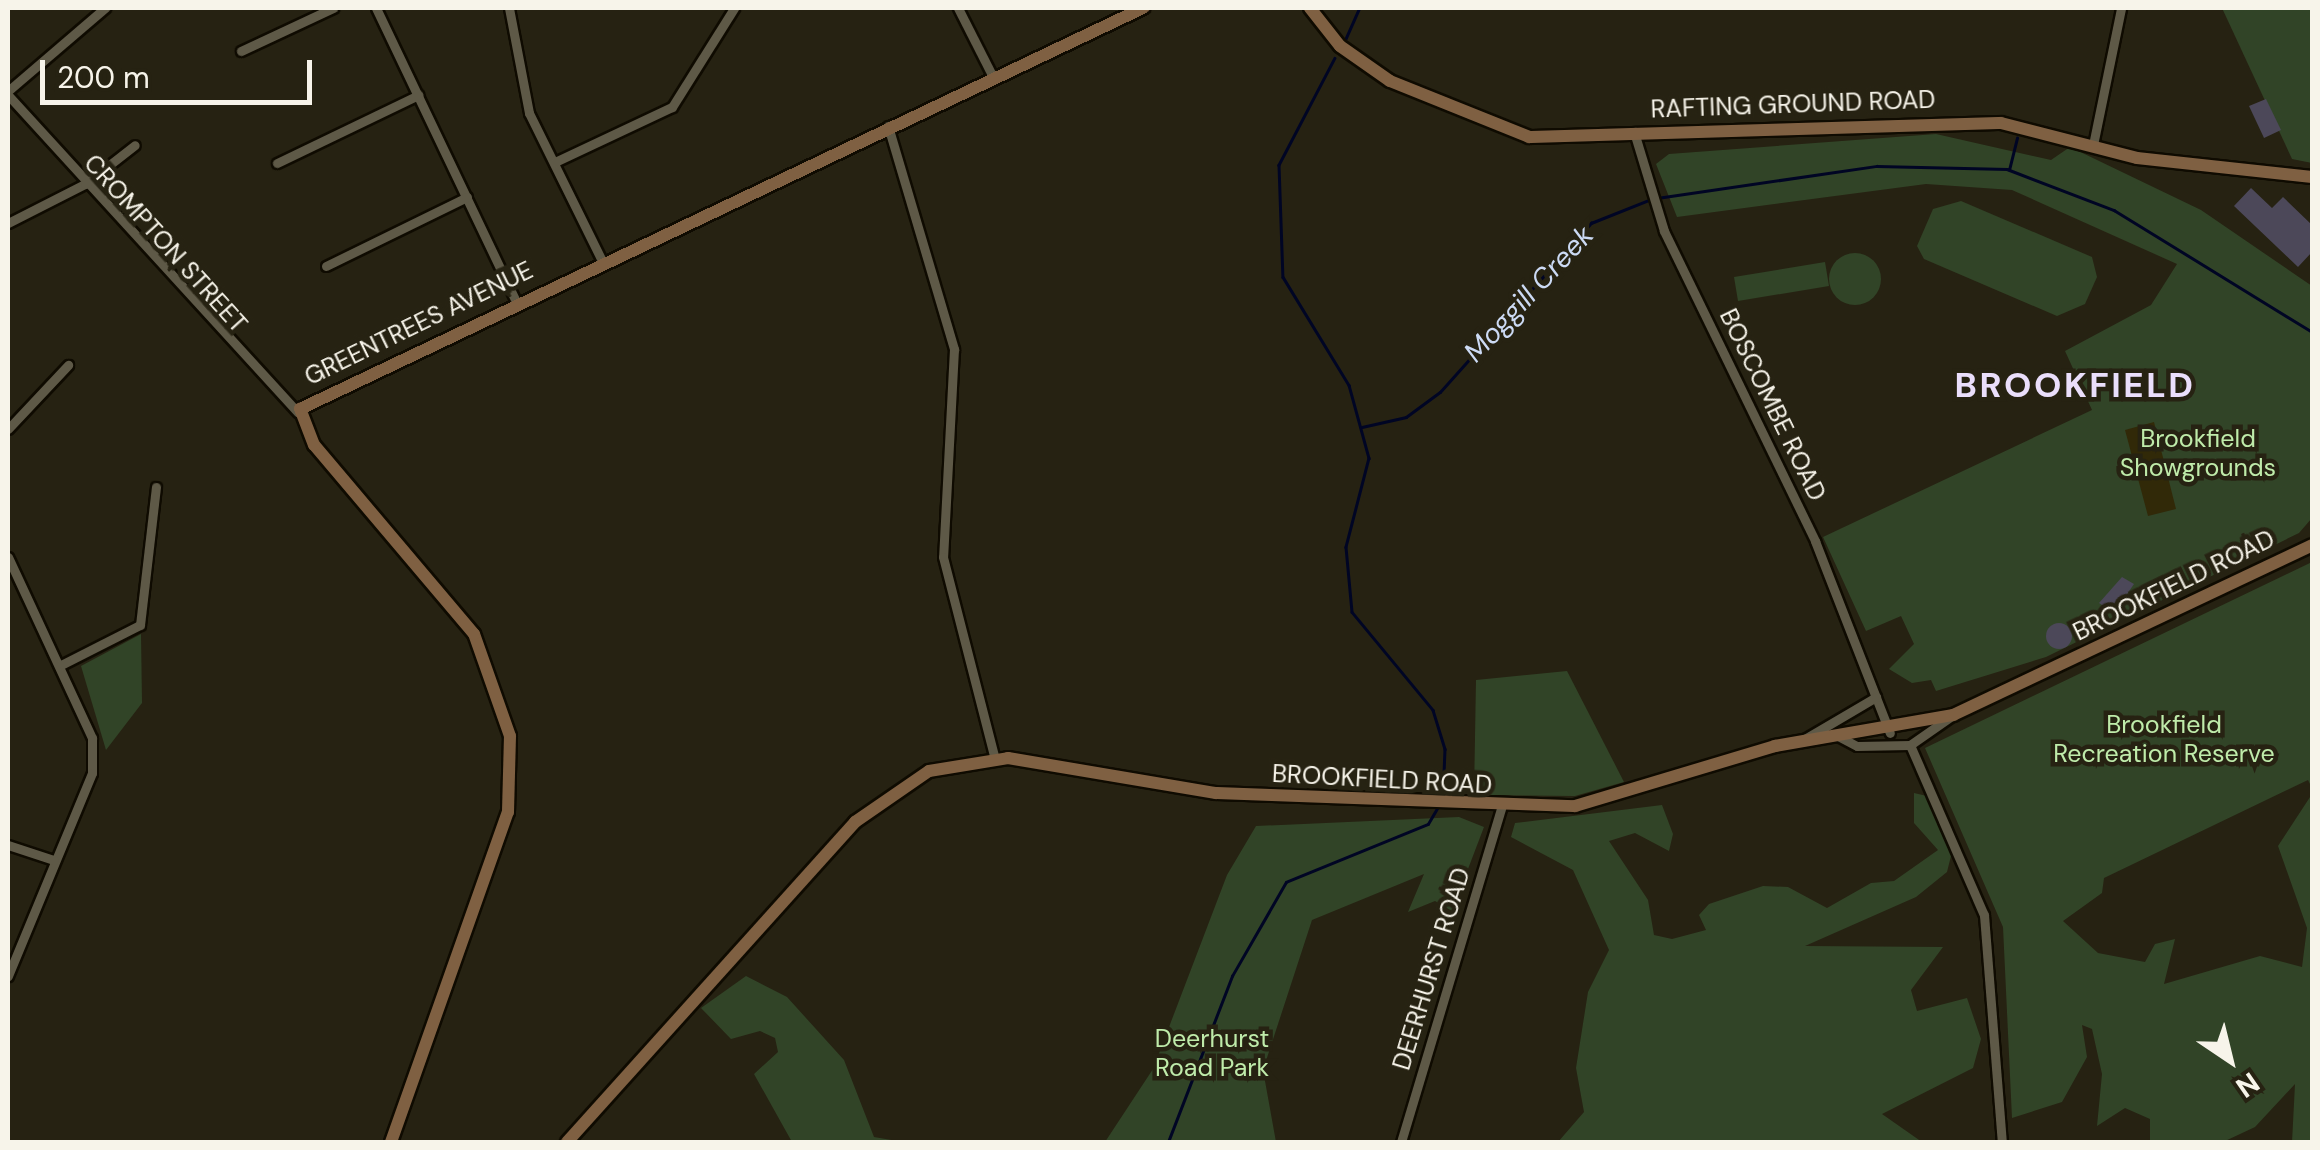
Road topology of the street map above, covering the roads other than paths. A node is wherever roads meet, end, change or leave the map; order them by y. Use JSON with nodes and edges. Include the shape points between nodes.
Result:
{"nodes":[{"id":1,"x":105,"y":8,"type":"edge"},
{"id":2,"x":333,"y":8,"type":"edge"},
{"id":3,"x":376,"y":8,"type":"edge"},
{"id":4,"x":510,"y":8,"type":"edge"},
{"id":5,"x":734,"y":8,"type":"edge"},
{"id":6,"x":958,"y":8,"type":"edge"},
{"id":7,"x":1143,"y":8,"type":"edge"},
{"id":8,"x":1310,"y":8,"type":"edge"},
{"id":9,"x":2121,"y":8,"type":"edge"},
{"id":10,"x":241,"y":51,"type":"dead end"},
{"id":11,"x":993,"y":77,"type":"junction"},
{"id":12,"x":8,"y":93,"type":"edge"},
{"id":13,"x":418,"y":95,"type":"junction"},
{"id":14,"x":888,"y":126,"type":"junction"},
{"id":15,"x":1634,"y":132,"type":"junction"},
{"id":16,"x":135,"y":145,"type":"dead end"},
{"id":17,"x":2094,"y":145,"type":"junction"},
{"id":18,"x":554,"y":162,"type":"junction"},
{"id":19,"x":277,"y":163,"type":"dead end"},
{"id":20,"x":2312,"y":177,"type":"edge"},
{"id":21,"x":86,"y":184,"type":"junction"},
{"id":22,"x":466,"y":197,"type":"junction"},
{"id":23,"x":9,"y":218,"type":"edge"},
{"id":24,"x":602,"y":261,"type":"junction"},
{"id":25,"x":326,"y":266,"type":"dead end"},
{"id":26,"x":516,"y":302,"type":"junction"},
{"id":27,"x":68,"y":364,"type":"dead end"},
{"id":28,"x":298,"y":413,"type":"junction"},
{"id":29,"x":8,"y":429,"type":"edge"},
{"id":30,"x":156,"y":487,"type":"dead end"},
{"id":31,"x":2311,"y":544,"type":"edge"},
{"id":32,"x":8,"y":557,"type":"edge"},
{"id":33,"x":63,"y":664,"type":"junction"},
{"id":34,"x":1876,"y":697,"type":"junction"},
{"id":35,"x":1953,"y":715,"type":"junction"},
{"id":36,"x":1890,"y":733,"type":"junction"},
{"id":37,"x":1838,"y":736,"type":"junction"},
{"id":38,"x":1803,"y":740,"type":"junction"},
{"id":39,"x":1910,"y":745,"type":"junction"},
{"id":40,"x":995,"y":758,"type":"junction"},
{"id":41,"x":1501,"y":808,"type":"junction"},
{"id":42,"x":8,"y":845,"type":"edge"},
{"id":43,"x":54,"y":860,"type":"junction"},
{"id":44,"x":8,"y":976,"type":"edge"},
{"id":45,"x":391,"y":1142,"type":"edge"},
{"id":46,"x":568,"y":1142,"type":"edge"},
{"id":47,"x":1401,"y":1142,"type":"edge"},
{"id":48,"x":2002,"y":1142,"type":"edge"}],
"edges":[{"from":1,"to":12,"type":"street"},
{"from":2,"to":10,"type":"street"},
{"from":3,"to":13,"type":"street"},
{"from":4,"to":18,"type":"street","via":[[529,113]]},
{"from":5,"to":18,"type":"street","via":[[692,88],[672,107]]},
{"from":6,"to":11,"type":"street"},
{"from":7,"to":11,"type":"main road","name":"GREENTREES AVENUE"},
{"from":8,"to":15,"type":"main road","name":"RAFTING GROUND ROAD","via":[[1360,63],[1501,131]]},
{"from":9,"to":17,"type":"street"},
{"from":11,"to":14,"type":"main road","name":"GREENTREES AVENUE"},
{"from":12,"to":21,"type":"street","name":"CROMPTON STREET"},
{"from":13,"to":19,"type":"street"},
{"from":13,"to":22,"type":"street"},
{"from":14,"to":24,"type":"main road","name":"GREENTREES AVENUE"},
{"from":14,"to":40,"type":"street","via":[[954,349],[944,558]]},
{"from":15,"to":17,"type":"main road","name":"RAFTING GROUND ROAD","via":[[2001,122]]},
{"from":15,"to":34,"type":"street","name":"BOSCOMBE ROAD","via":[[1656,212],[1815,542]]},
{"from":16,"to":21,"type":"street"},
{"from":17,"to":20,"type":"main road","name":"RAFTING GROUND ROAD"},
{"from":18,"to":24,"type":"street"},
{"from":21,"to":23,"type":"street"},
{"from":21,"to":28,"type":"street","name":"CROMPTON STREET"},
{"from":22,"to":25,"type":"street"},
{"from":22,"to":26,"type":"street"},
{"from":24,"to":26,"type":"main road","name":"GREENTREES AVENUE"},
{"from":26,"to":28,"type":"main road","name":"GREENTREES AVENUE"},
{"from":27,"to":29,"type":"street"},
{"from":28,"to":45,"type":"main road","name":"GREENTREES AVENUE","via":[[314,445],[474,634],[510,736],[508,812]]},
{"from":30,"to":33,"type":"street","via":[[140,625]]},
{"from":31,"to":35,"type":"main road","name":"BROOKFIELD ROAD"},
{"from":32,"to":33,"type":"street"},
{"from":33,"to":43,"type":"street","via":[[92,738],[92,773]]},
{"from":34,"to":36,"type":"street","name":"BOSCOMBE ROAD"},
{"from":34,"to":38,"type":"street"},
{"from":35,"to":36,"type":"main road","name":"BROOKFIELD ROAD"},
{"from":35,"to":39,"type":"street"},
{"from":36,"to":37,"type":"main road","name":"BROOKFIELD ROAD"},
{"from":37,"to":38,"type":"main road","name":"BROOKFIELD ROAD"},
{"from":37,"to":39,"type":"street","via":[[1857,746]]},
{"from":38,"to":41,"type":"main road","name":"BROOKFIELD ROAD","via":[[1597,802]]},
{"from":39,"to":48,"type":"street","via":[[1984,915]]},
{"from":40,"to":41,"type":"main road","name":"BROOKFIELD ROAD","via":[[1216,794]]},
{"from":40,"to":46,"type":"main road","name":"BROOKFIELD ROAD","via":[[929,771],[855,822]]},
{"from":41,"to":47,"type":"street","name":"DEERHURST ROAD"},
{"from":42,"to":43,"type":"street"},
{"from":43,"to":44,"type":"street"}]}
